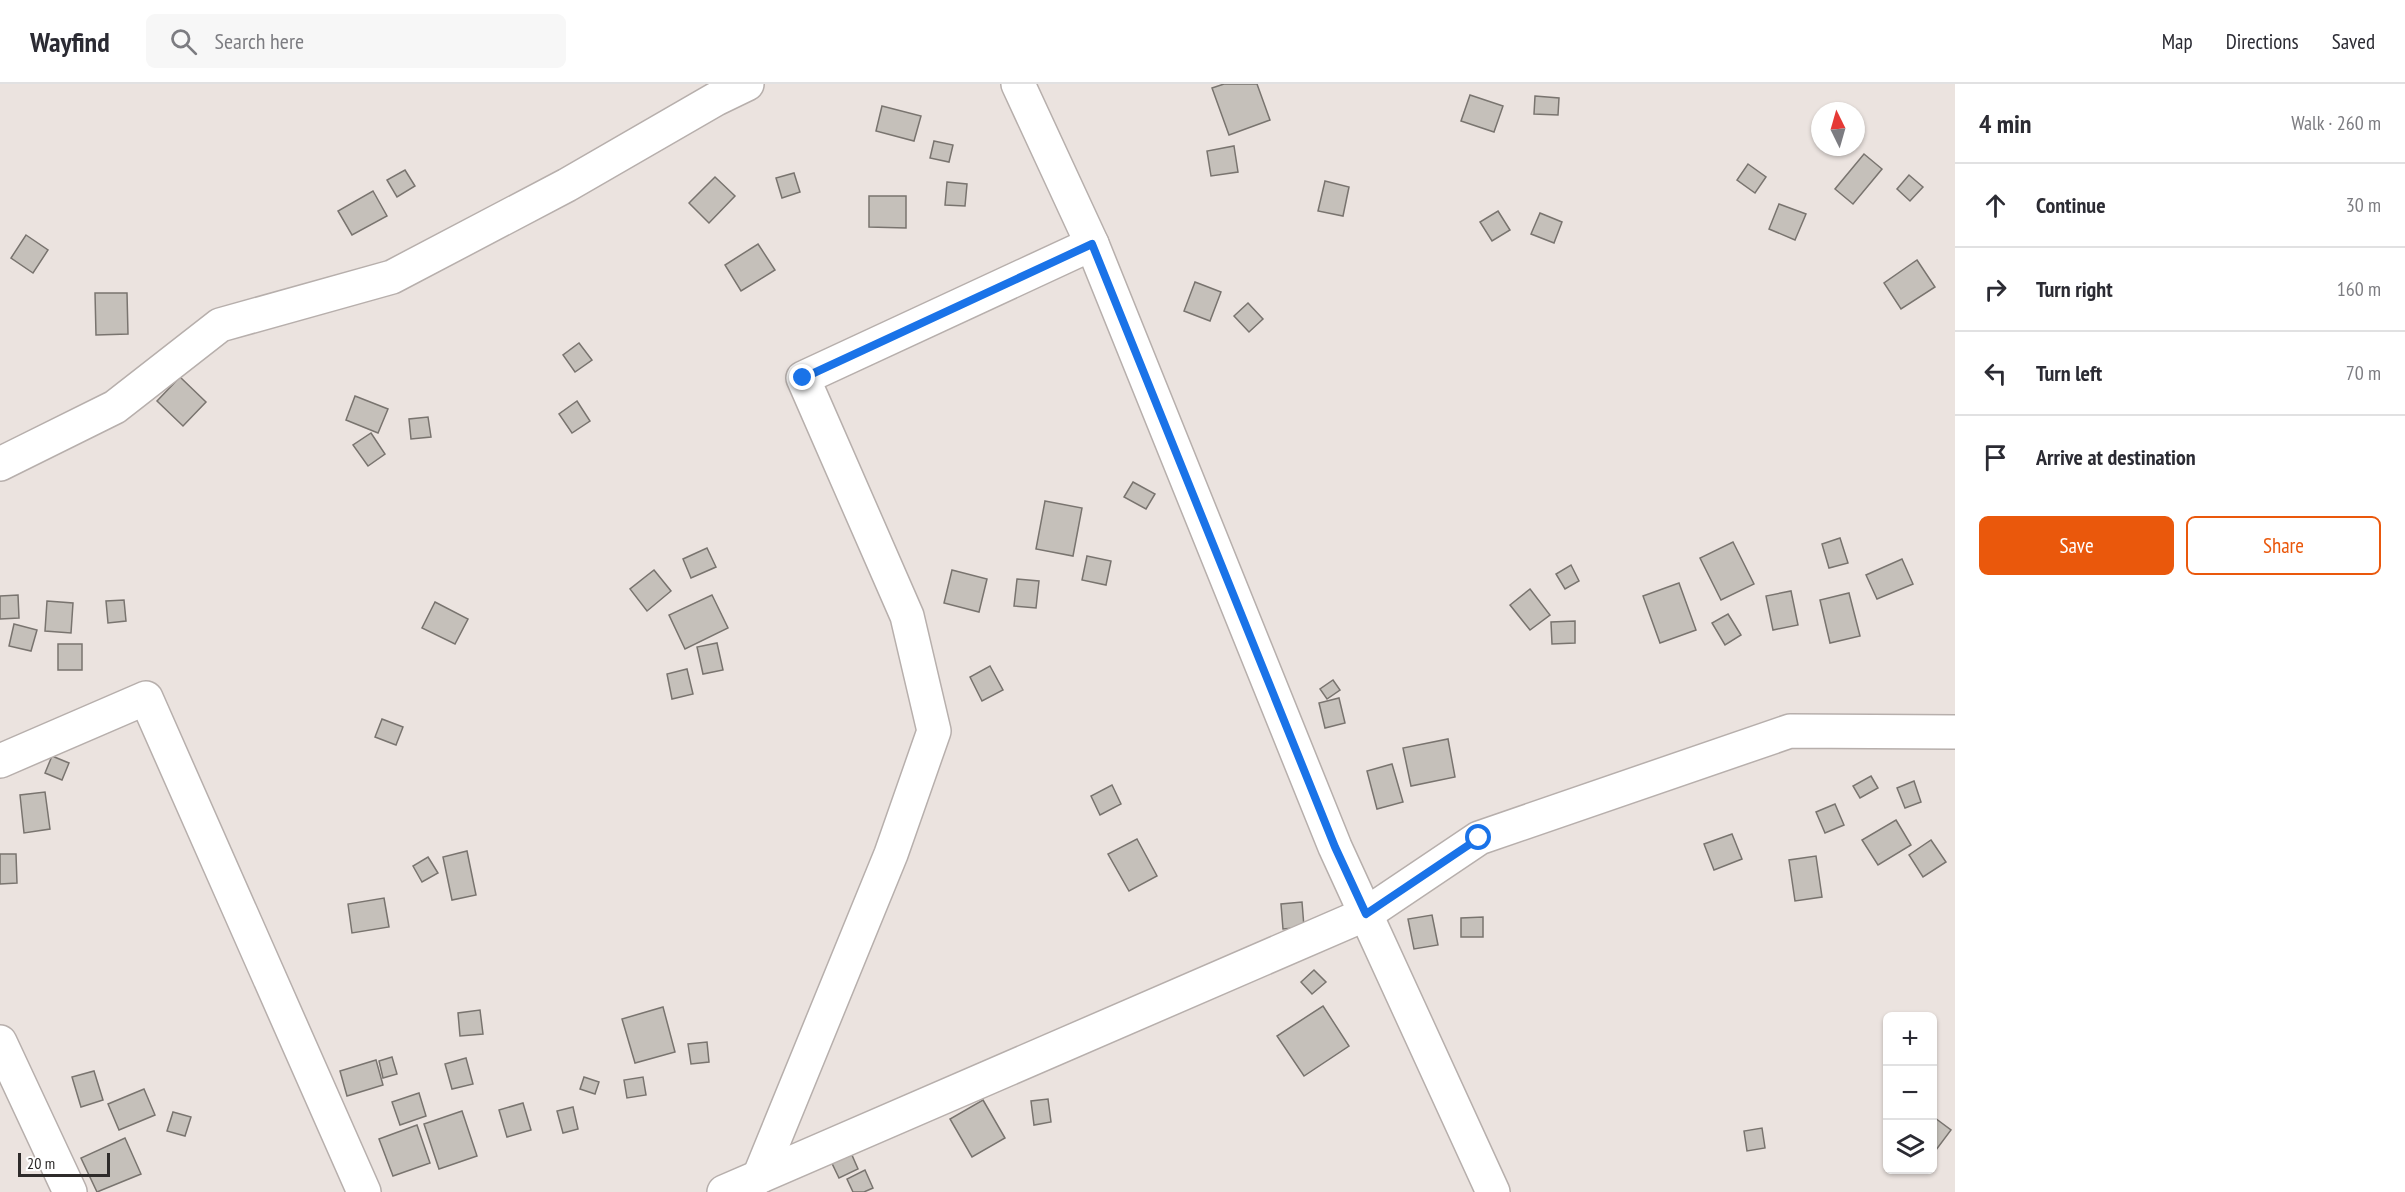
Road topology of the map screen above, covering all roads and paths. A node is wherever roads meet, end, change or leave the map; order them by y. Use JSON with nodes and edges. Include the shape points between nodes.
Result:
{"nodes":[{"id":1,"x":747,"y":84,"type":"edge"},
{"id":2,"x":1018,"y":84,"type":"edge"},
{"id":3,"x":1092,"y":244,"type":"junction"},
{"id":4,"x":0,"y":464,"type":"edge"},
{"id":5,"x":1955,"y":732,"type":"edge"},
{"id":6,"x":0,"y":761,"type":"edge"},
{"id":7,"x":1366,"y":914,"type":"junction"},
{"id":8,"x":0,"y":1042,"type":"edge"},
{"id":9,"x":759,"y":1177,"type":"junction"},
{"id":10,"x":70,"y":1192,"type":"edge"},
{"id":11,"x":364,"y":1192,"type":"edge"},
{"id":12,"x":724,"y":1192,"type":"edge"},
{"id":13,"x":1493,"y":1192,"type":"edge"}],
"edges":[{"from":1,"to":4,"type":"street","via":[[392,277],[220,325],[115,407]]},
{"from":2,"to":3,"type":"street"},
{"from":3,"to":7,"type":"street","via":[[1330,836]]},
{"from":3,"to":9,"type":"street","via":[[803,378],[907,616],[934,731],[891,854]]},
{"from":5,"to":7,"type":"street","via":[[1790,730],[1479,838]]},
{"from":6,"to":11,"type":"street","via":[[146,698]]},
{"from":7,"to":9,"type":"street"},
{"from":7,"to":13,"type":"street"},
{"from":8,"to":10,"type":"street"},
{"from":9,"to":12,"type":"street"}]}
